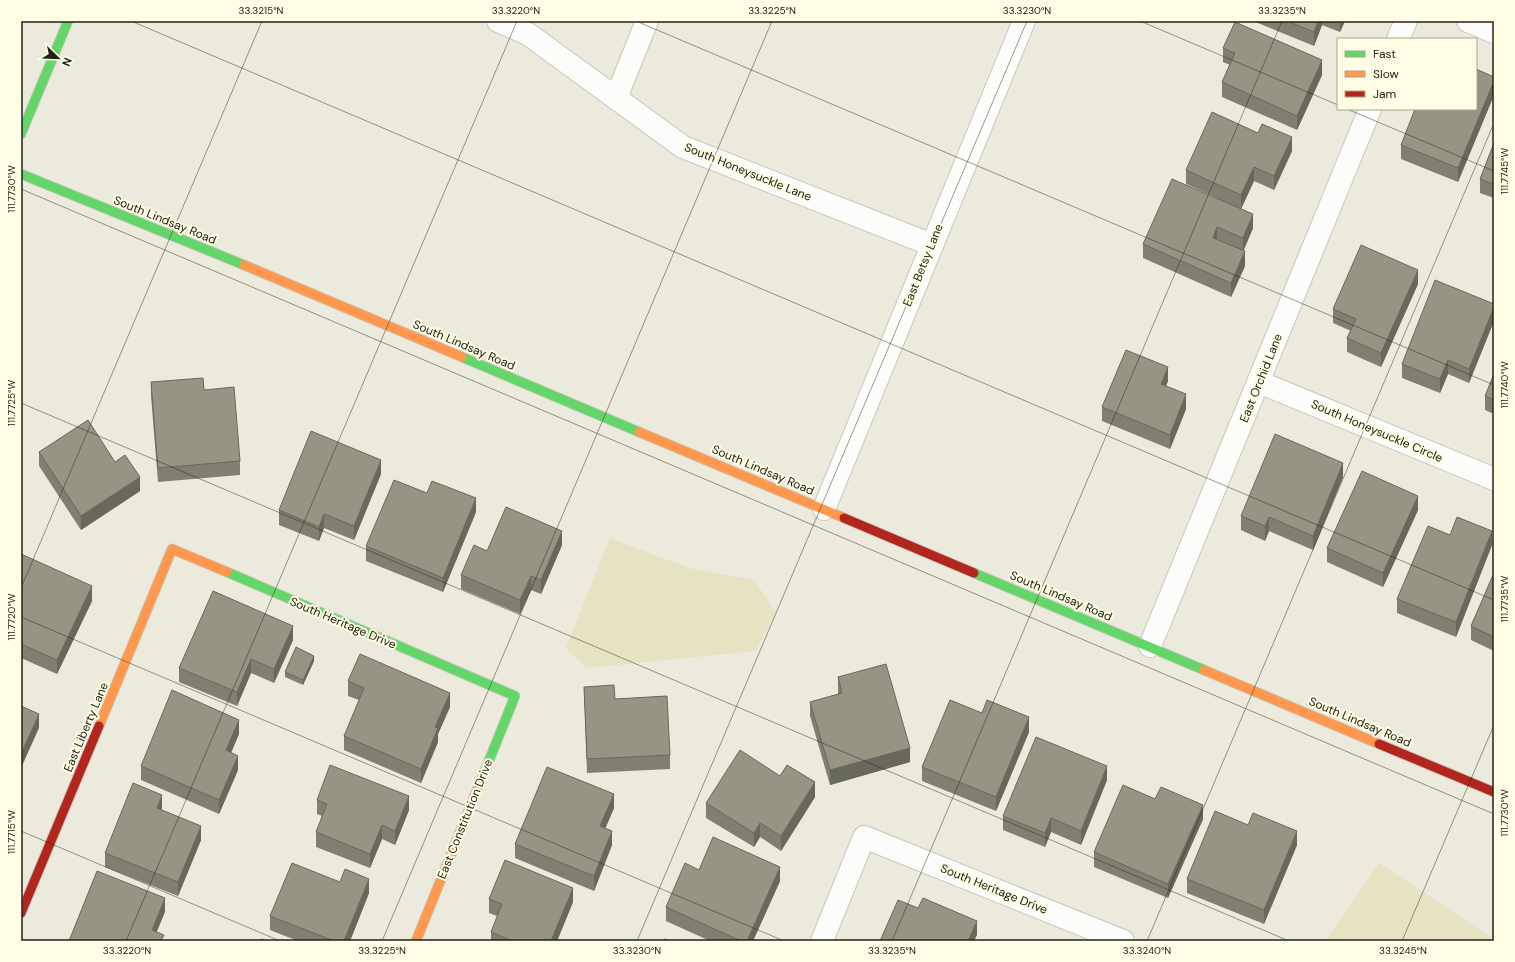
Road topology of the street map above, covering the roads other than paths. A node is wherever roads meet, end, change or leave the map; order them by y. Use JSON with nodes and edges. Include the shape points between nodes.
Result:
{"nodes":[{"id":1,"x":68,"y":21,"type":"edge"},
{"id":2,"x":498,"y":21,"type":"edge"},
{"id":3,"x":647,"y":21,"type":"edge"},
{"id":4,"x":1024,"y":21,"type":"edge"},
{"id":5,"x":1406,"y":21,"type":"edge"},
{"id":6,"x":1468,"y":21,"type":"edge"},
{"id":7,"x":1494,"y":32,"type":"edge"},
{"id":8,"x":1398,"y":38,"type":"edge"},
{"id":9,"x":616,"y":98,"type":"junction"},
{"id":10,"x":1370,"y":110,"type":"edge"},
{"id":11,"x":21,"y":134,"type":"edge"},
{"id":12,"x":21,"y":174,"type":"edge"},
{"id":13,"x":932,"y":245,"type":"junction"},
{"id":14,"x":1259,"y":382,"type":"junction"},
{"id":15,"x":1494,"y":480,"type":"edge"},
{"id":16,"x":824,"y":509,"type":"junction"},
{"id":17,"x":172,"y":549,"type":"joint"},
{"id":18,"x":1150,"y":646,"type":"junction"},
{"id":19,"x":514,"y":696,"type":"joint"},
{"id":20,"x":1494,"y":792,"type":"edge"},
{"id":21,"x":21,"y":913,"type":"edge"},
{"id":22,"x":416,"y":941,"type":"edge"},
{"id":23,"x":822,"y":941,"type":"edge"},
{"id":24,"x":1123,"y":941,"type":"edge"}],
"edges":[{"from":1,"to":11,"type":"main road"},
{"from":2,"to":9,"type":"street","name":"South Honeysuckle Lane","via":[[528,34]]},
{"from":3,"to":9,"type":"street"},
{"from":4,"to":13,"type":"street","name":"East Betsy Lane"},
{"from":5,"to":8,"type":"street"},
{"from":6,"to":7,"type":"street"},
{"from":9,"to":13,"type":"street","name":"South Honeysuckle Lane","via":[[683,147]]},
{"from":10,"to":14,"type":"street","name":"East Orchid Lane"},
{"from":12,"to":16,"type":"main road","name":"South Lindsay Road"},
{"from":13,"to":16,"type":"street","name":"East Betsy Lane"},
{"from":14,"to":15,"type":"street","name":"South Honeysuckle Circle"},
{"from":14,"to":18,"type":"street","name":"East Orchid Lane"},
{"from":16,"to":18,"type":"main road","name":"South Lindsay Road"},
{"from":17,"to":19,"type":"main road","name":"South Heritage Drive"},
{"from":17,"to":21,"type":"main road","name":"East Liberty Lane"},
{"from":18,"to":20,"type":"main road","name":"South Lindsay Road"},
{"from":19,"to":22,"type":"main road","name":"East Constitution Drive"},
{"from":23,"to":24,"type":"street","name":"South Heritage Drive","via":[[864,837]]}]}
